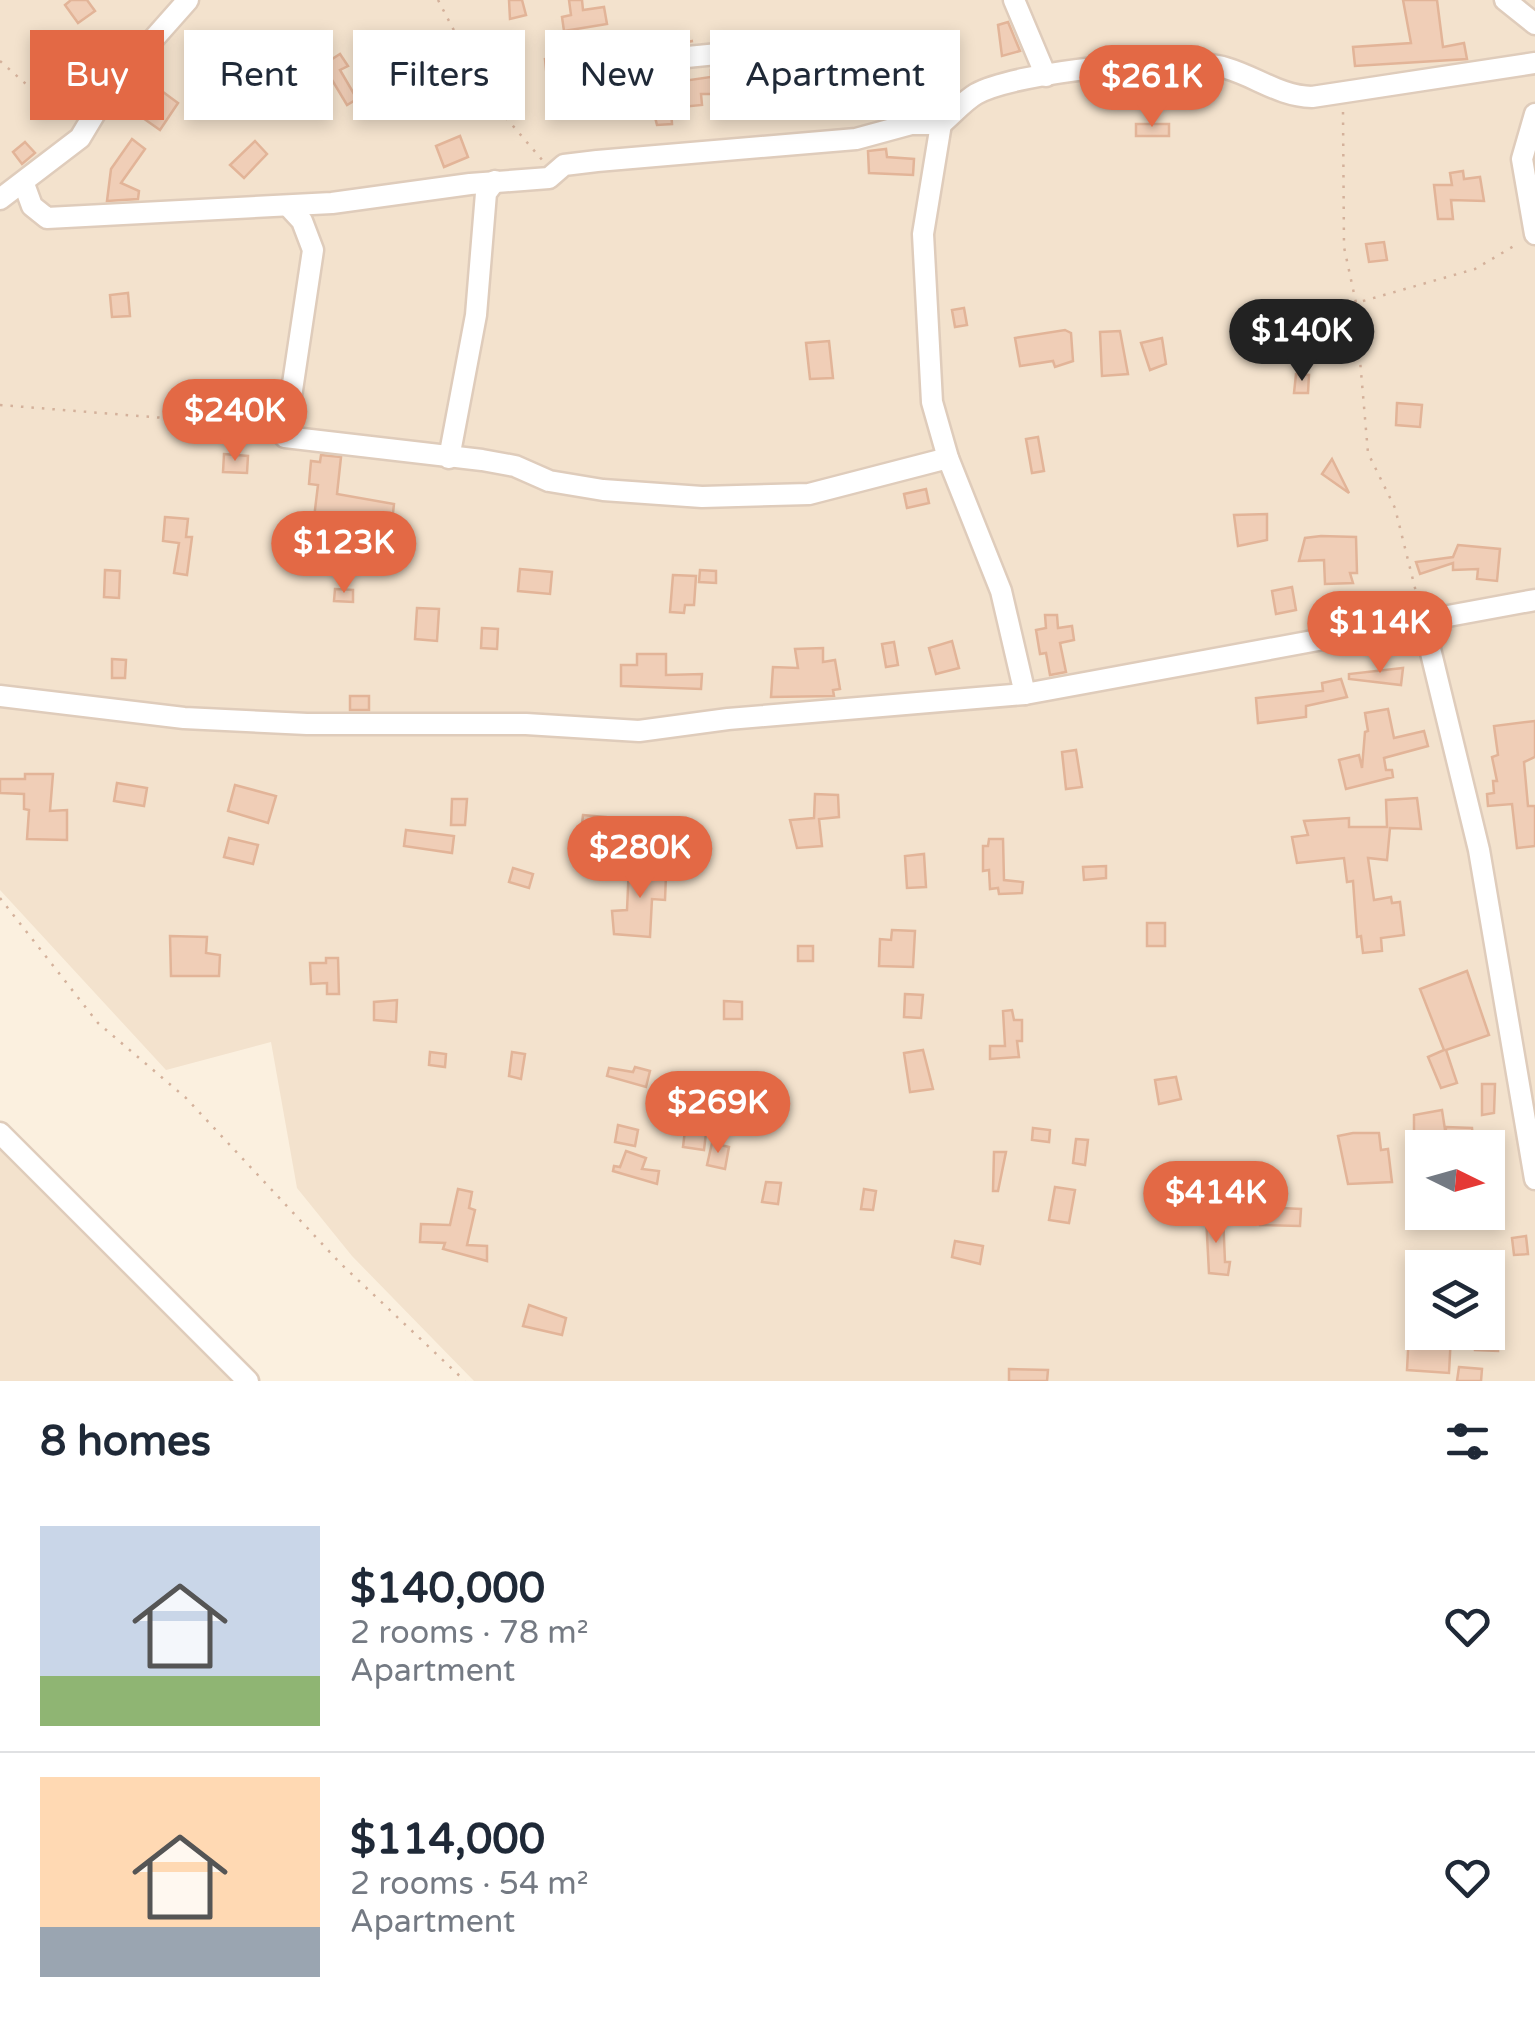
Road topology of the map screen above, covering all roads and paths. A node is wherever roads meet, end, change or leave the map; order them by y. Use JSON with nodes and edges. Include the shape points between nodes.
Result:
{"nodes":[{"id":1,"x":188,"y":0,"type":"edge"},
{"id":2,"x":438,"y":0,"type":"edge"},
{"id":3,"x":1014,"y":0,"type":"edge"},
{"id":4,"x":1505,"y":0,"type":"edge"},
{"id":5,"x":1535,"y":24,"type":"edge"},
{"id":6,"x":690,"y":58,"type":"edge"},
{"id":7,"x":0,"y":61,"type":"edge"},
{"id":8,"x":1535,"y":63,"type":"edge"},
{"id":9,"x":1046,"y":76,"type":"junction"},
{"id":10,"x":1342,"y":95,"type":"junction"},
{"id":11,"x":1535,"y":114,"type":"edge"},
{"id":12,"x":942,"y":124,"type":"junction"},
{"id":13,"x":80,"y":138,"type":"junction"},
{"id":14,"x":554,"y":174,"type":"junction"},
{"id":15,"x":495,"y":181,"type":"junction"},
{"id":16,"x":24,"y":184,"type":"junction"},
{"id":17,"x":0,"y":199,"type":"edge"},
{"id":18,"x":289,"y":206,"type":"junction"},
{"id":19,"x":1535,"y":234,"type":"edge"},
{"id":20,"x":1354,"y":295,"type":"junction"},
{"id":21,"x":0,"y":405,"type":"edge"},
{"id":22,"x":286,"y":437,"type":"junction"},
{"id":23,"x":450,"y":458,"type":"junction"},
{"id":24,"x":948,"y":458,"type":"junction"},
{"id":25,"x":1535,"y":600,"type":"edge"},
{"id":26,"x":1423,"y":620,"type":"junction"},
{"id":27,"x":1026,"y":694,"type":"junction"},
{"id":28,"x":0,"y":696,"type":"edge"},
{"id":29,"x":0,"y":898,"type":"edge"},
{"id":30,"x":0,"y":1133,"type":"edge"},
{"id":31,"x":1535,"y":1179,"type":"edge"},
{"id":32,"x":248,"y":1381,"type":"edge"},
{"id":33,"x":465,"y":1381,"type":"edge"}],
"edges":[{"from":1,"to":13,"type":"street","via":[[110,88]]},
{"from":2,"to":14,"type":"path","via":[[490,99]]},
{"from":3,"to":9,"type":"street"},
{"from":4,"to":5,"type":"street"},
{"from":6,"to":12,"type":"street","via":[[869,49],[925,58],[946,80]]},
{"from":7,"to":13,"type":"path","via":[[63,112]]},
{"from":8,"to":10,"type":"street"},
{"from":9,"to":10,"type":"street","via":[[1182,63],[1226,68],[1288,96]]},
{"from":9,"to":12,"type":"street","via":[[977,93]]},
{"from":10,"to":20,"type":"path","via":[[1344,247]]},
{"from":11,"to":19,"type":"street","via":[[1522,159]]},
{"from":12,"to":14,"type":"street","via":[[912,124],[856,139],[564,165]]},
{"from":12,"to":24,"type":"street","via":[[923,248],[932,402]]},
{"from":13,"to":16,"type":"street"},
{"from":14,"to":15,"type":"street"},
{"from":15,"to":18,"type":"street"},
{"from":15,"to":23,"type":"street","via":[[486,193],[476,315]]},
{"from":16,"to":17,"type":"street"},
{"from":16,"to":18,"type":"street","via":[[32,206],[46,218]]},
{"from":18,"to":22,"type":"street","via":[[313,250]]},
{"from":19,"to":20,"type":"path","via":[[1474,269],[1356,303]]},
{"from":20,"to":26,"type":"path","via":[[1368,453],[1395,508]]},
{"from":21,"to":22,"type":"path","via":[[178,419]]},
{"from":22,"to":23,"type":"street"},
{"from":23,"to":24,"type":"street","via":[[515,466],[549,481],[604,490],[702,496],[810,494]]},
{"from":24,"to":27,"type":"street","via":[[1002,591]]},
{"from":25,"to":26,"type":"street"},
{"from":26,"to":27,"type":"street"},
{"from":26,"to":31,"type":"street","via":[[1480,850]]},
{"from":27,"to":28,"type":"street","via":[[639,731],[202,719]]},
{"from":29,"to":33,"type":"path","via":[[98,1023],[186,1098],[340,1264]]},
{"from":30,"to":32,"type":"street"}]}
